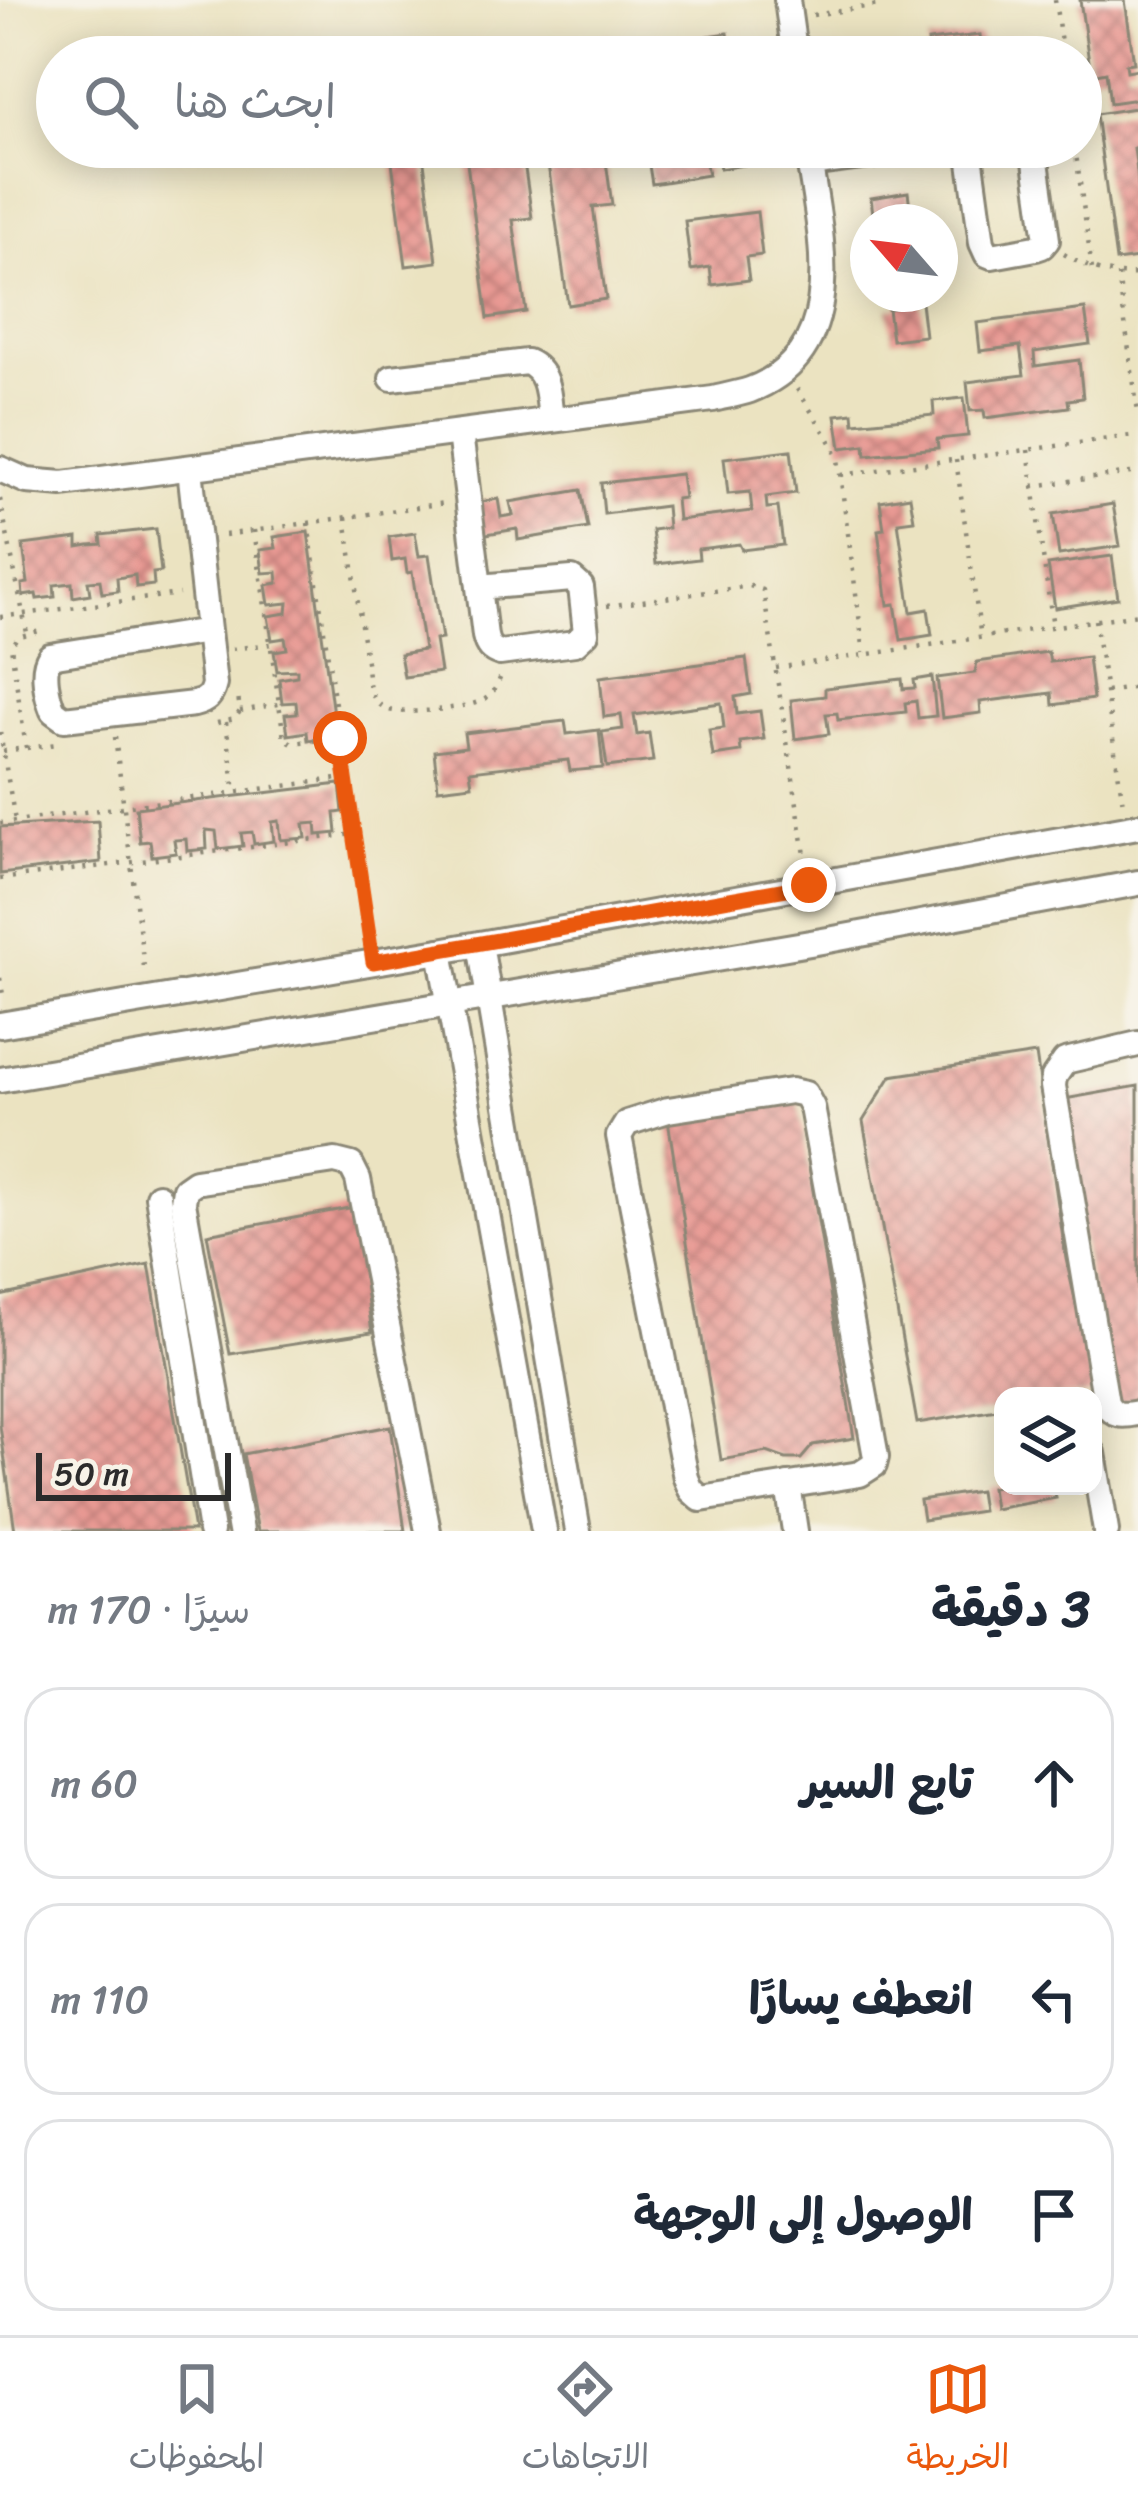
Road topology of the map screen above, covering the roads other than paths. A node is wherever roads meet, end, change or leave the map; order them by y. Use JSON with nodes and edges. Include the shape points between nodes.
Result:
{"nodes":[{"id":1,"x":810,"y":168,"type":"edge"},
{"id":2,"x":972,"y":168,"type":"edge"},
{"id":3,"x":1037,"y":168,"type":"edge"},
{"id":4,"x":392,"y":378,"type":"dead end"},
{"id":5,"x":551,"y":421,"type":"junction"},
{"id":6,"x":460,"y":433,"type":"junction"},
{"id":7,"x":0,"y":469,"type":"edge"},
{"id":8,"x":190,"y":469,"type":"junction"},
{"id":9,"x":479,"y":587,"type":"junction"},
{"id":10,"x":208,"y":632,"type":"junction"},
{"id":11,"x":1132,"y":827,"type":"edge"},
{"id":12,"x":1138,"y":883,"type":"edge"},
{"id":13,"x":480,"y":944,"type":"junction"},
{"id":14,"x":440,"y":951,"type":"junction"},
{"id":15,"x":489,"y":998,"type":"junction"},
{"id":16,"x":449,"y":1004,"type":"junction"},
{"id":17,"x":0,"y":1024,"type":"edge"},
{"id":18,"x":1138,"y":1044,"type":"edge"},
{"id":19,"x":0,"y":1080,"type":"edge"},
{"id":20,"x":158,"y":1196,"type":"dead end"},
{"id":21,"x":1112,"y":1412,"type":"junction"},
{"id":22,"x":1138,"y":1413,"type":"edge"},
{"id":23,"x":1102,"y":1419,"type":"edge"},
{"id":24,"x":788,"y":1485,"type":"junction"},
{"id":25,"x":1100,"y":1495,"type":"edge"},
{"id":26,"x":212,"y":1531,"type":"edge"},
{"id":27,"x":242,"y":1531,"type":"edge"},
{"id":28,"x":428,"y":1531,"type":"edge"},
{"id":29,"x":544,"y":1531,"type":"edge"},
{"id":30,"x":578,"y":1531,"type":"edge"},
{"id":31,"x":795,"y":1531,"type":"edge"},
{"id":32,"x":1106,"y":1531,"type":"edge"}],
"edges":[{"from":1,"to":5,"type":"street","via":[[825,274],[821,309],[785,369],[713,399]]},
{"from":2,"to":3,"type":"street","via":[[982,243],[992,256],[1047,240]]},
{"from":4,"to":5,"type":"street","via":[[527,362],[545,376]]},
{"from":5,"to":6,"type":"street"},
{"from":6,"to":8,"type":"street"},
{"from":6,"to":9,"type":"street"},
{"from":7,"to":8,"type":"street","via":[[63,484]]},
{"from":8,"to":10,"type":"street"},
{"from":9,"to":9,"type":"street","via":[[493,651],[575,643],[586,633],[581,587],[572,579]]},
{"from":10,"to":10,"type":"street","via":[[214,684],[204,701],[64,719],[53,711],[50,656]]},
{"from":11,"to":13,"type":"street"},
{"from":12,"to":15,"type":"street"},
{"from":13,"to":14,"type":"street"},
{"from":13,"to":15,"type":"street"},
{"from":14,"to":16,"type":"street"},
{"from":14,"to":17,"type":"street"},
{"from":15,"to":16,"type":"street"},
{"from":15,"to":30,"type":"street"},
{"from":16,"to":19,"type":"street"},
{"from":16,"to":29,"type":"street"},
{"from":18,"to":21,"type":"street","via":[[1065,1061],[1053,1086]]},
{"from":20,"to":26,"type":"street"},
{"from":21,"to":22,"type":"street"},
{"from":21,"to":23,"type":"street"},
{"from":24,"to":24,"type":"street","via":[[701,1498],[688,1485],[620,1143],[626,1123],[790,1091],[809,1100],[876,1457],[860,1474]]},
{"from":24,"to":31,"type":"street"},
{"from":25,"to":32,"type":"street"},
{"from":27,"to":28,"type":"street","via":[[185,1190],[335,1161],[351,1165],[358,1179]]}]}
